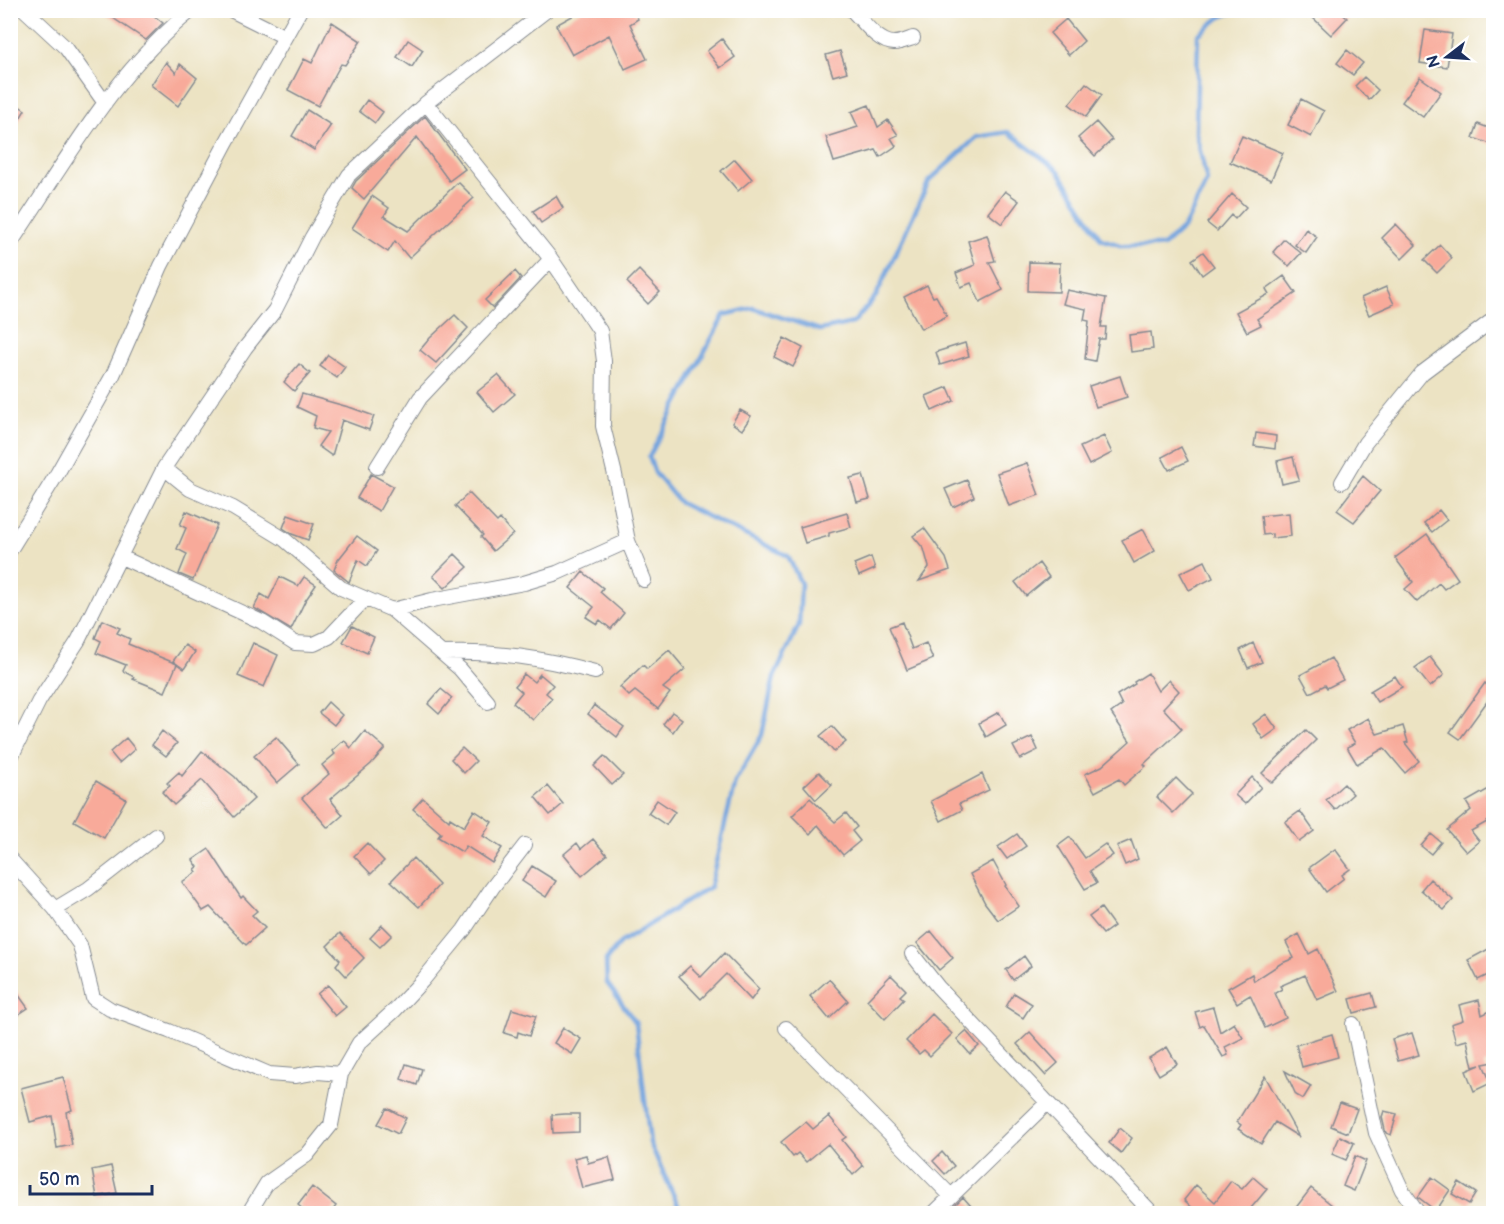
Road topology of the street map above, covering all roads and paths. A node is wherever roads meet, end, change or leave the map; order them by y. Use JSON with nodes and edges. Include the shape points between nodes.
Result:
{"nodes":[{"id":1,"x":24,"y":10,"type":"edge"},
{"id":2,"x":192,"y":10,"type":"edge"},
{"id":3,"x":231,"y":10,"type":"edge"},
{"id":4,"x":300,"y":10,"type":"edge"},
{"id":5,"x":547,"y":10,"type":"edge"},
{"id":6,"x":852,"y":10,"type":"edge"},
{"id":7,"x":285,"y":36,"type":"junction"},
{"id":8,"x":913,"y":38,"type":"dead end"},
{"id":9,"x":105,"y":103,"type":"junction"},
{"id":10,"x":426,"y":103,"type":"junction"},
{"id":11,"x":10,"y":244,"type":"edge"},
{"id":12,"x":551,"y":259,"type":"junction"},
{"id":13,"x":1494,"y":320,"type":"edge"},
{"id":14,"x":377,"y":467,"type":"dead end"},
{"id":15,"x":164,"y":468,"type":"junction"},
{"id":16,"x":1342,"y":482,"type":"dead end"},
{"id":17,"x":628,"y":541,"type":"junction"},
{"id":18,"x":10,"y":550,"type":"edge"},
{"id":19,"x":121,"y":557,"type":"junction"},
{"id":20,"x":644,"y":580,"type":"dead end"},
{"id":21,"x":365,"y":599,"type":"junction"},
{"id":22,"x":392,"y":610,"type":"junction"},
{"id":23,"x":442,"y":653,"type":"junction"},
{"id":24,"x":595,"y":672,"type":"dead end"},
{"id":25,"x":488,"y":702,"type":"dead end"},
{"id":26,"x":10,"y":759,"type":"edge"},
{"id":27,"x":156,"y":836,"type":"dead end"},
{"id":28,"x":525,"y":845,"type":"dead end"},
{"id":29,"x":10,"y":859,"type":"edge"},
{"id":30,"x":55,"y":909,"type":"junction"},
{"id":31,"x":912,"y":954,"type":"dead end"},
{"id":32,"x":1353,"y":1024,"type":"dead end"},
{"id":33,"x":786,"y":1028,"type":"dead end"},
{"id":34,"x":341,"y":1074,"type":"junction"},
{"id":35,"x":1047,"y":1103,"type":"junction"},
{"id":36,"x":951,"y":1196,"type":"junction"},
{"id":37,"x":1145,"y":1211,"type":"edge"},
{"id":38,"x":248,"y":1214,"type":"edge"},
{"id":39,"x":933,"y":1214,"type":"edge"},
{"id":40,"x":1419,"y":1214,"type":"edge"}],
"edges":[{"from":1,"to":9,"type":"street","via":[[66,48]]},
{"from":2,"to":9,"type":"street","via":[[170,28]]},
{"from":3,"to":7,"type":"street"},
{"from":4,"to":7,"type":"street"},
{"from":5,"to":10,"type":"street"},
{"from":6,"to":8,"type":"street","via":[[887,42],[896,44]]},
{"from":7,"to":18,"type":"street","via":[[161,266],[112,375]]},
{"from":9,"to":11,"type":"street"},
{"from":10,"to":12,"type":"street"},
{"from":10,"to":15,"type":"street","via":[[349,175],[275,309]]},
{"from":12,"to":14,"type":"street","via":[[420,398]]},
{"from":12,"to":17,"type":"street","via":[[600,331],[604,361],[603,426]]},
{"from":13,"to":16,"type":"street","via":[[1422,373],[1365,443]]},
{"from":15,"to":19,"type":"street"},
{"from":15,"to":21,"type":"street","via":[[190,489],[233,508],[284,539],[341,588]]},
{"from":17,"to":20,"type":"street"},
{"from":17,"to":22,"type":"street","via":[[558,573],[524,583]]},
{"from":19,"to":21,"type":"street","via":[[262,622],[295,643],[314,644],[329,637]]},
{"from":19,"to":26,"type":"street"},
{"from":21,"to":22,"type":"street"},
{"from":22,"to":23,"type":"street"},
{"from":23,"to":24,"type":"street","via":[[509,654]]},
{"from":23,"to":25,"type":"street"},
{"from":27,"to":30,"type":"street","via":[[88,889]]},
{"from":28,"to":34,"type":"street","via":[[464,930],[394,1010],[359,1043]]},
{"from":29,"to":30,"type":"street"},
{"from":30,"to":34,"type":"street","via":[[80,945],[93,998],[110,1009],[269,1074]]},
{"from":31,"to":35,"type":"street"},
{"from":32,"to":40,"type":"street","via":[[1376,1133],[1402,1190]]},
{"from":33,"to":36,"type":"street"},
{"from":34,"to":38,"type":"street","via":[[331,1125],[307,1155],[267,1183]]},
{"from":35,"to":36,"type":"street"},
{"from":35,"to":37,"type":"street"},
{"from":36,"to":39,"type":"street"}]}
